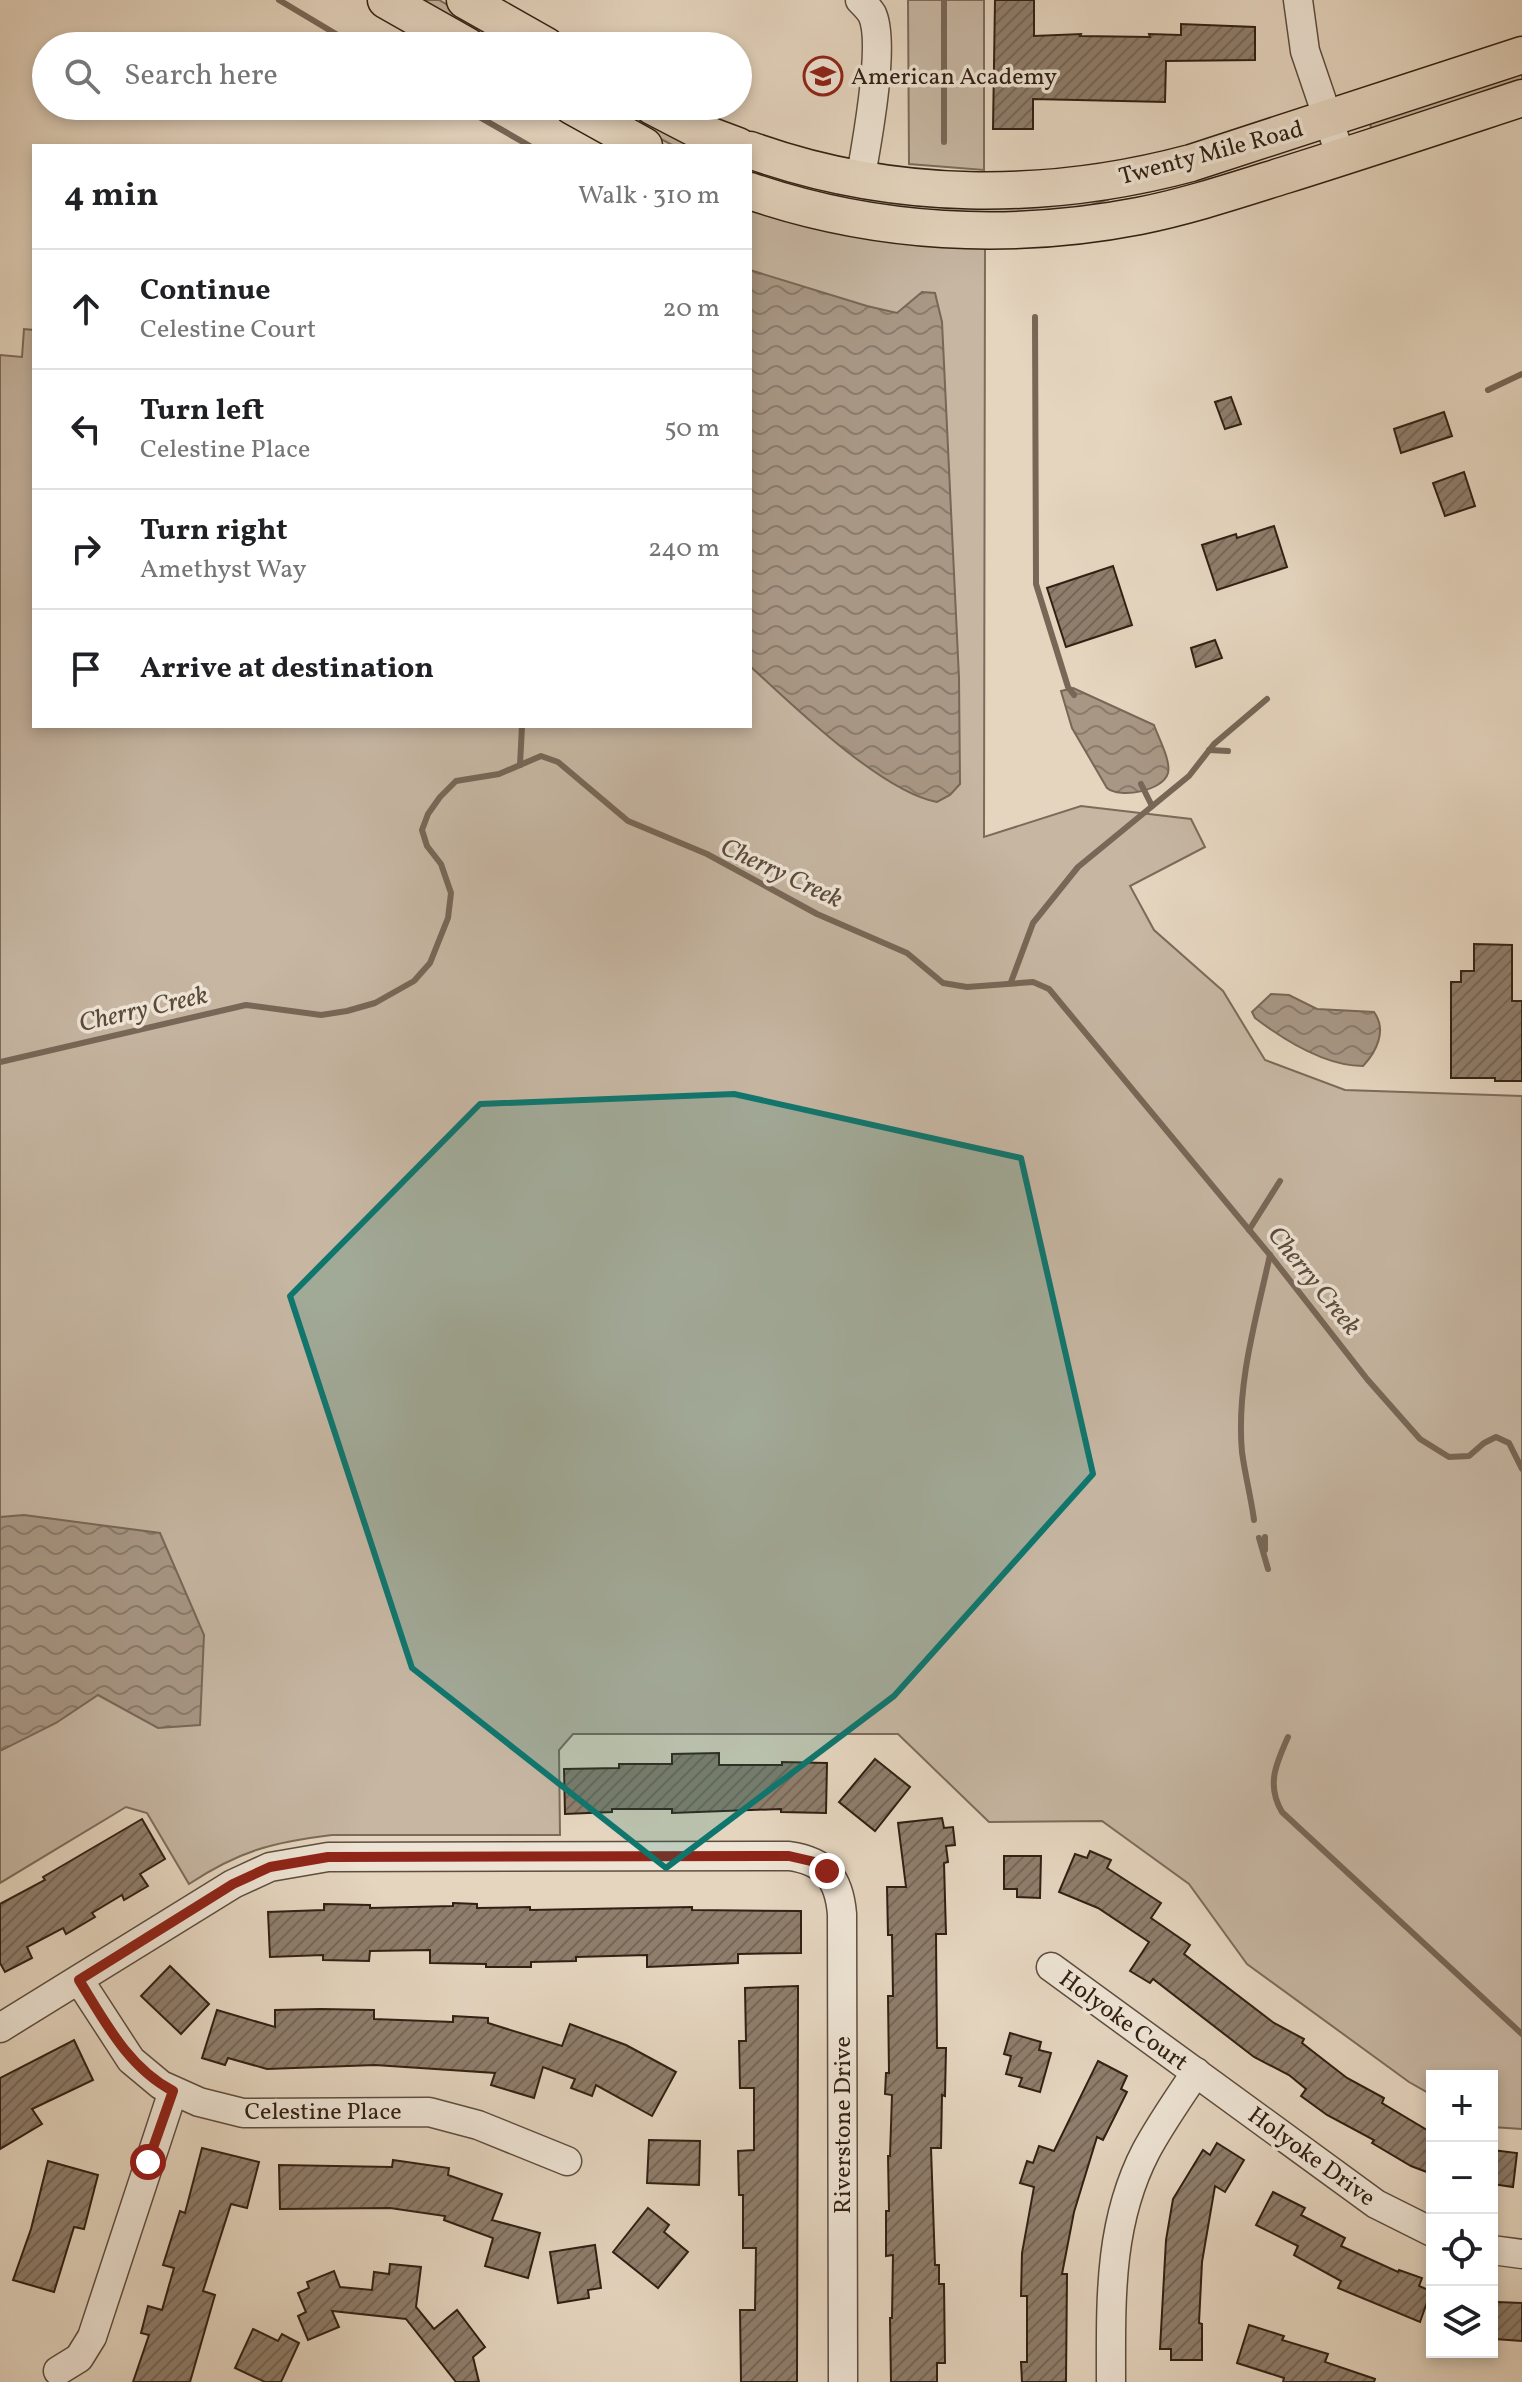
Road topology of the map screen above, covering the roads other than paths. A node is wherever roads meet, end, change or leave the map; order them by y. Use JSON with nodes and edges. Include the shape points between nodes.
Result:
{"nodes":[{"id":1,"x":386,"y":0,"type":"edge"},
{"id":2,"x":465,"y":0,"type":"edge"},
{"id":3,"x":860,"y":0,"type":"edge"},
{"id":4,"x":1298,"y":0,"type":"edge"},
{"id":5,"x":442,"y":32,"type":"edge"},
{"id":6,"x":521,"y":32,"type":"edge"},
{"id":7,"x":1522,"y":55,"type":"edge"},
{"id":8,"x":1522,"y":98,"type":"edge"},
{"id":9,"x":1328,"y":119,"type":"junction"},
{"id":10,"x":597,"y":120,"type":"edge"},
{"id":11,"x":679,"y":120,"type":"edge"},
{"id":12,"x":640,"y":144,"type":"edge"},
{"id":13,"x":733,"y":144,"type":"edge"},
{"id":14,"x":752,"y":151,"type":"edge"},
{"id":15,"x":1341,"y":157,"type":"junction"},
{"id":16,"x":860,"y":181,"type":"junction"},
{"id":17,"x":752,"y":192,"type":"edge"},
{"id":18,"x":1051,"y":1967,"type":"dead end"},
{"id":19,"x":79,"y":1980,"type":"junction"},
{"id":20,"x":0,"y":2028,"type":"edge"},
{"id":21,"x":1196,"y":2072,"type":"junction"},
{"id":22,"x":173,"y":2091,"type":"junction"},
{"id":23,"x":567,"y":2161,"type":"dead end"},
{"id":24,"x":1426,"y":2229,"type":"edge"},
{"id":25,"x":1498,"y":2251,"type":"edge"},
{"id":26,"x":1522,"y":2254,"type":"edge"},
{"id":27,"x":58,"y":2371,"type":"dead end"},
{"id":28,"x":843,"y":2382,"type":"edge"},
{"id":29,"x":1111,"y":2382,"type":"edge"}],
"edges":[{"from":1,"to":5,"type":"main road"},
{"from":2,"to":6,"type":"main road"},
{"from":3,"to":16,"type":"street","via":[[872,14],[876,34],[873,106]]},
{"from":4,"to":9,"type":"street","via":[[1305,51]]},
{"from":7,"to":9,"type":"main road","name":"Twenty Mile Road"},
{"from":8,"to":15,"type":"main road","name":"Twenty Mile Road"},
{"from":9,"to":15,"type":"street"},
{"from":9,"to":16,"type":"main road","name":"Twenty Mile Road","via":[[1191,163],[1102,181],[977,191]]},
{"from":10,"to":12,"type":"main road"},
{"from":11,"to":13,"type":"main road"},
{"from":14,"to":16,"type":"main road","name":"Twenty Mile Road"},
{"from":15,"to":17,"type":"main road","name":"Twenty Mile Road","via":[[1194,203],[1039,229],[974,231],[890,224]]},
{"from":18,"to":21,"type":"street","name":"Holyoke Court"},
{"from":19,"to":20,"type":"street"},
{"from":19,"to":22,"type":"street","name":"Celestine Place","via":[[131,2060]]},
{"from":19,"to":28,"type":"street","name":"Riverstone Drive","via":[[215,1893],[270,1867],[308,1859],[789,1856],[815,1862],[827,1871],[842,1914]]},
{"from":21,"to":24,"type":"street","name":"Holyoke Drive","via":[[1376,2204]]},
{"from":21,"to":29,"type":"street","via":[[1145,2153],[1123,2209],[1112,2274]]},
{"from":22,"to":23,"type":"street","name":"Celestine Place","via":[[243,2113],[429,2112],[478,2125]]},
{"from":22,"to":27,"type":"street","via":[[92,2337],[79,2358]]},
{"from":25,"to":26,"type":"street"}]}
